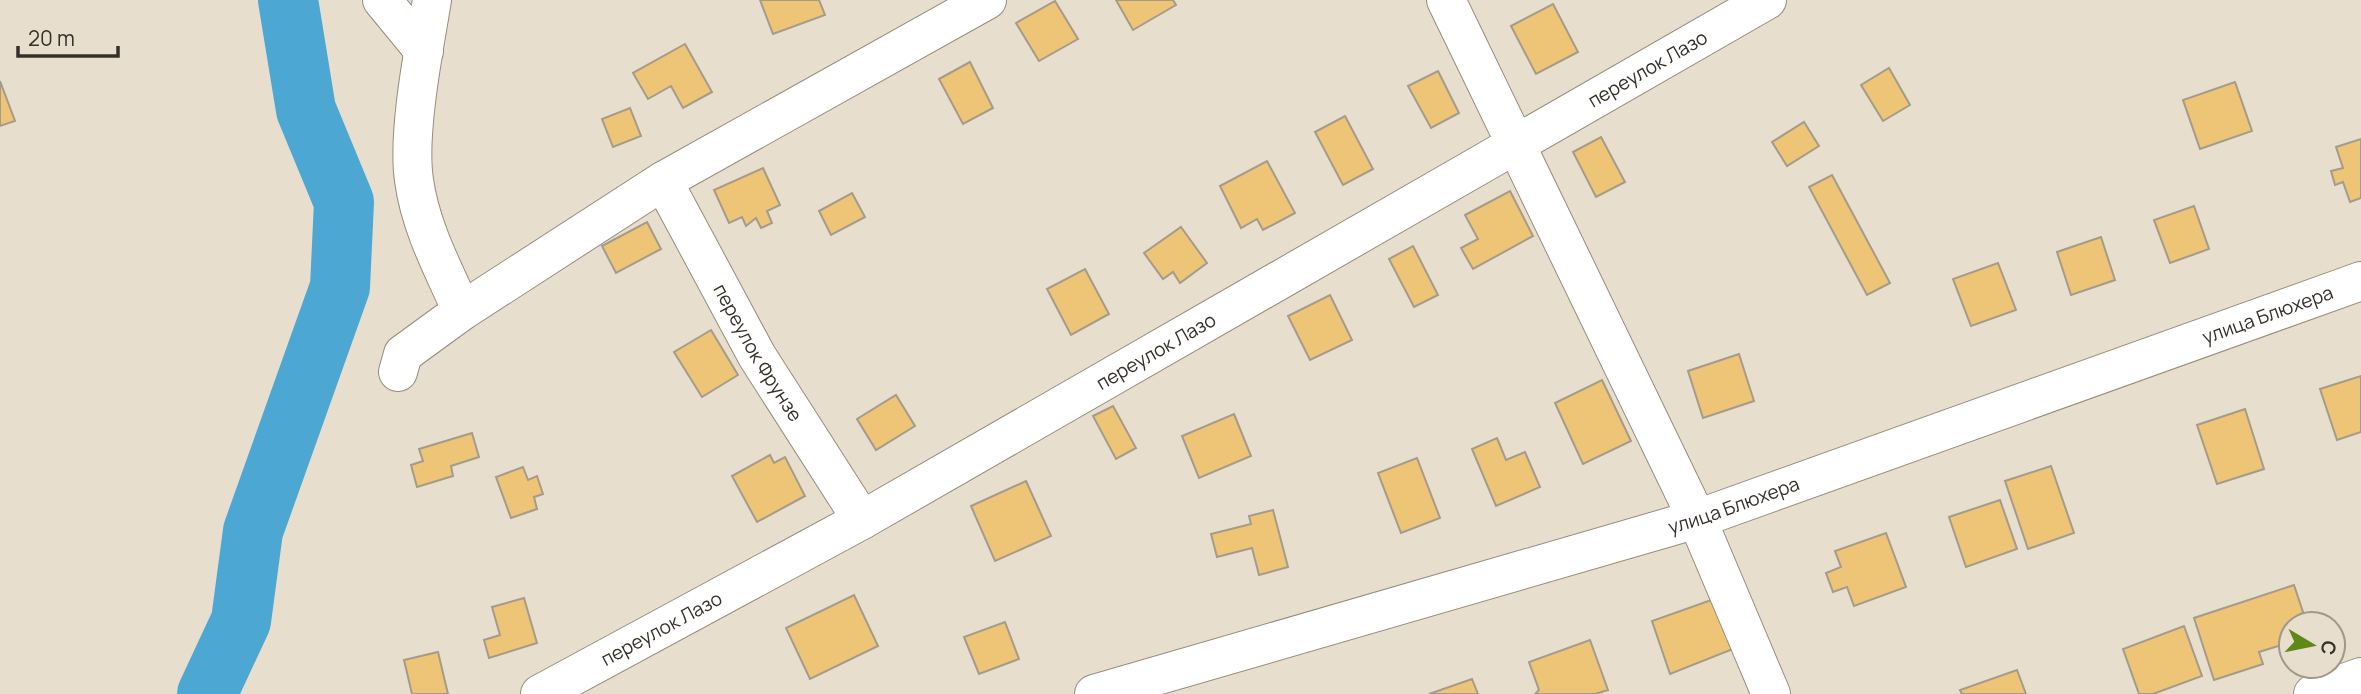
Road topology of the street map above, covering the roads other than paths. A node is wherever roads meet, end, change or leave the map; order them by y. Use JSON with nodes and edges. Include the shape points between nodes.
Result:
{"nodes":[{"id":1,"x":382,"y":0,"type":"edge"},
{"id":2,"x":432,"y":0,"type":"edge"},
{"id":3,"x":987,"y":0,"type":"edge"},
{"id":4,"x":1446,"y":0,"type":"edge"},
{"id":5,"x":1767,"y":0,"type":"edge"},
{"id":6,"x":424,"y":51,"type":"junction"},
{"id":7,"x":1515,"y":143,"type":"junction"},
{"id":8,"x":663,"y":181,"type":"junction"},
{"id":9,"x":2361,"y":281,"type":"edge"},
{"id":10,"x":461,"y":311,"type":"junction"},
{"id":11,"x":398,"y":372,"type":"dead end"},
{"id":12,"x":1697,"y":519,"type":"junction"},
{"id":13,"x":862,"y":520,"type":"junction"},
{"id":14,"x":2361,"y":677,"type":"edge"},
{"id":15,"x":540,"y":694,"type":"edge"},
{"id":16,"x":1094,"y":694,"type":"edge"},
{"id":17,"x":1771,"y":694,"type":"edge"},
{"id":18,"x":2313,"y":694,"type":"edge"}],
"edges":[{"from":1,"to":6,"type":"street"},
{"from":2,"to":6,"type":"street"},
{"from":3,"to":8,"type":"street"},
{"from":4,"to":7,"type":"street"},
{"from":5,"to":7,"type":"street","name":"переулок Лазо"},
{"from":6,"to":10,"type":"street","via":[[414,180],[430,238]]},
{"from":7,"to":12,"type":"street"},
{"from":7,"to":13,"type":"street","name":"переулок Лазо"},
{"from":8,"to":10,"type":"street"},
{"from":8,"to":13,"type":"street","name":"переулок Фрунзе","via":[[757,356]]},
{"from":9,"to":12,"type":"street","name":"улица Блюхера"},
{"from":10,"to":11,"type":"street","via":[[403,354]]},
{"from":12,"to":16,"type":"street","name":"улица Блюхера"},
{"from":12,"to":17,"type":"street"},
{"from":13,"to":15,"type":"street","name":"переулок Лазо"},
{"from":14,"to":18,"type":"street"}]}
